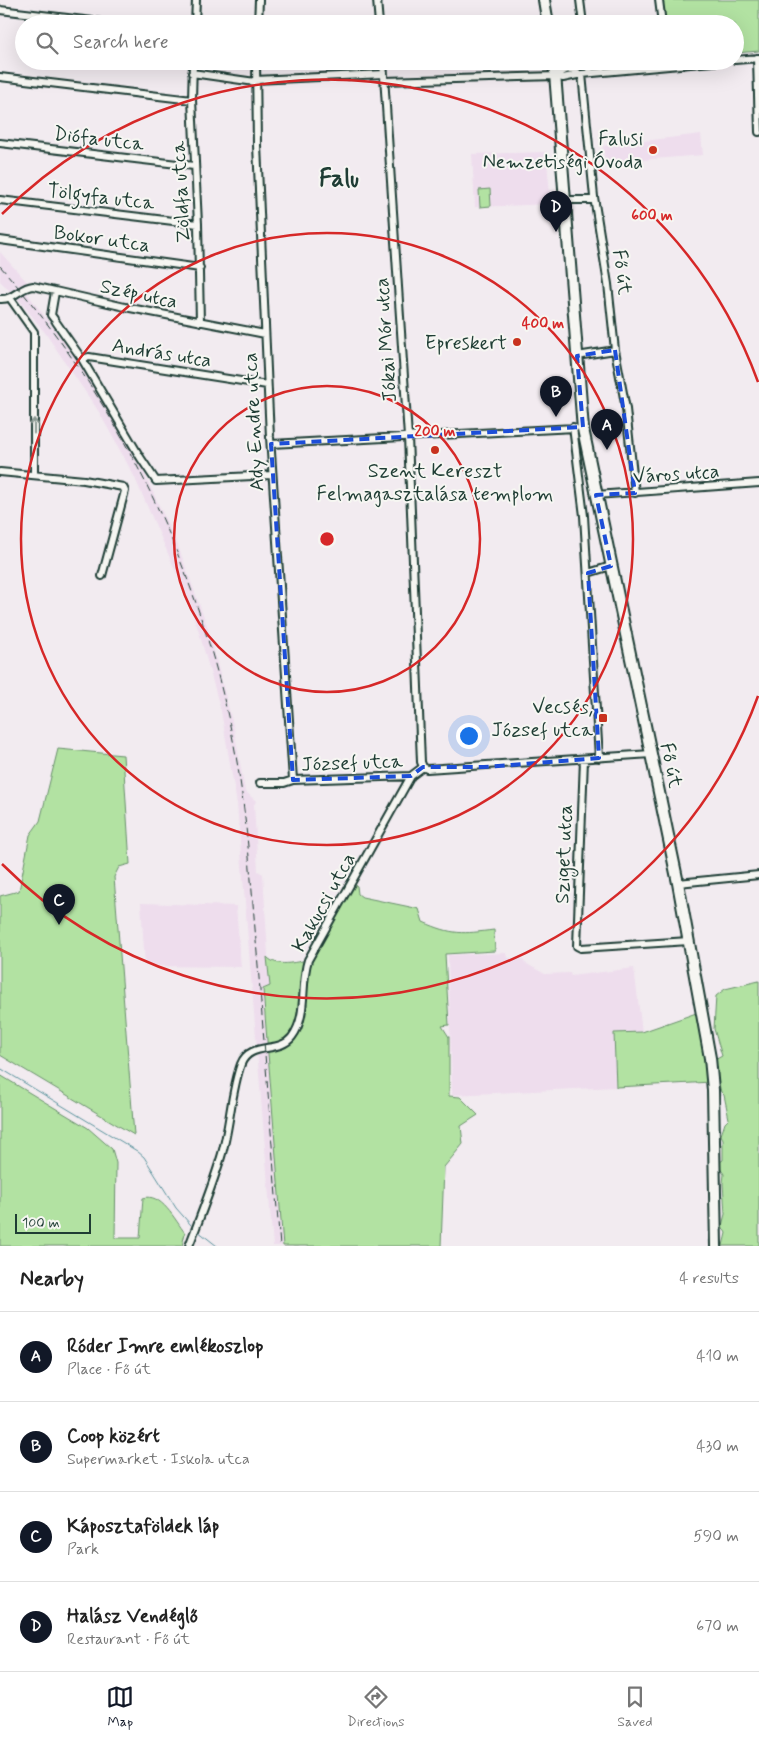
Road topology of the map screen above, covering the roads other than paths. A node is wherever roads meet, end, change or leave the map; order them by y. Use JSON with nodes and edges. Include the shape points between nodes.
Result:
{"nodes":[{"id":1,"x":196,"y":0,"type":"edge"},
{"id":2,"x":260,"y":0,"type":"edge"},
{"id":3,"x":377,"y":0,"type":"edge"},
{"id":4,"x":544,"y":0,"type":"edge"},
{"id":5,"x":580,"y":0,"type":"edge"},
{"id":6,"x":659,"y":0,"type":"edge"},
{"id":7,"x":0,"y":10,"type":"edge"},
{"id":8,"x":42,"y":15,"type":"edge"},
{"id":9,"x":195,"y":15,"type":"edge"},
{"id":10,"x":259,"y":15,"type":"edge"},
{"id":11,"x":378,"y":15,"type":"edge"},
{"id":12,"x":546,"y":15,"type":"edge"},
{"id":13,"x":582,"y":15,"type":"edge"},
{"id":14,"x":661,"y":15,"type":"edge"},
{"id":15,"x":758,"y":58,"type":"edge"},
{"id":16,"x":744,"y":59,"type":"edge"},
{"id":17,"x":192,"y":70,"type":"edge"},
{"id":18,"x":256,"y":70,"type":"edge"},
{"id":19,"x":383,"y":70,"type":"edge"},
{"id":20,"x":555,"y":70,"type":"edge"},
{"id":21,"x":590,"y":70,"type":"edge"},
{"id":22,"x":615,"y":70,"type":"edge"},
{"id":23,"x":192,"y":73,"type":"junction"},
{"id":24,"x":590,"y":73,"type":"junction"},
{"id":25,"x":581,"y":74,"type":"junction"},
{"id":26,"x":556,"y":76,"type":"junction"},
{"id":27,"x":0,"y":77,"type":"edge"},
{"id":28,"x":384,"y":77,"type":"junction"},
{"id":29,"x":255,"y":81,"type":"junction"},
{"id":30,"x":759,"y":82,"type":"edge"},
{"id":31,"x":192,"y":100,"type":"junction"},
{"id":32,"x":759,"y":132,"type":"edge"},
{"id":33,"x":0,"y":143,"type":"edge"},
{"id":34,"x":194,"y":166,"type":"junction"},
{"id":35,"x":0,"y":200,"type":"edge"},
{"id":36,"x":566,"y":200,"type":"junction"},
{"id":37,"x":594,"y":200,"type":"junction"},
{"id":38,"x":198,"y":224,"type":"junction"},
{"id":39,"x":0,"y":240,"type":"edge"},
{"id":40,"x":200,"y":268,"type":"junction"},
{"id":41,"x":55,"y":292,"type":"junction"},
{"id":42,"x":10,"y":298,"type":"junction"},
{"id":43,"x":0,"y":299,"type":"edge"},
{"id":44,"x":200,"y":322,"type":"junction"},
{"id":45,"x":265,"y":334,"type":"junction"},
{"id":46,"x":615,"y":350,"type":"junction"},
{"id":47,"x":577,"y":356,"type":"junction"},
{"id":48,"x":82,"y":359,"type":"junction"},
{"id":49,"x":267,"y":385,"type":"junction"},
{"id":50,"x":578,"y":428,"type":"junction"},
{"id":51,"x":408,"y":437,"type":"junction"},
{"id":52,"x":271,"y":444,"type":"junction"},
{"id":53,"x":0,"y":472,"type":"edge"},
{"id":54,"x":34,"y":474,"type":"junction"},
{"id":55,"x":272,"y":475,"type":"junction"},
{"id":56,"x":759,"y":483,"type":"edge"},
{"id":57,"x":581,"y":491,"type":"junction"},
{"id":58,"x":595,"y":492,"type":"junction"},
{"id":59,"x":635,"y":493,"type":"junction"},
{"id":60,"x":611,"y":566,"type":"junction"},
{"id":61,"x":588,"y":573,"type":"junction"},
{"id":62,"x":102,"y":576,"type":"dead end"},
{"id":63,"x":652,"y":754,"type":"junction"},
{"id":64,"x":599,"y":758,"type":"junction"},
{"id":65,"x":584,"y":759,"type":"junction"},
{"id":66,"x":422,"y":767,"type":"junction"},
{"id":67,"x":412,"y":776,"type":"junction"},
{"id":68,"x":293,"y":780,"type":"junction"},
{"id":69,"x":260,"y":783,"type":"dead end"},
{"id":70,"x":759,"y":875,"type":"edge"},
{"id":71,"x":678,"y":883,"type":"junction"},
{"id":72,"x":689,"y":941,"type":"junction"},
{"id":73,"x":189,"y":1246,"type":"edge"},
{"id":74,"x":716,"y":1246,"type":"edge"}],
"edges":[{"from":1,"to":9,"type":"street"},
{"from":2,"to":10,"type":"street"},
{"from":3,"to":11,"type":"street"},
{"from":4,"to":12,"type":"main road"},
{"from":5,"to":13,"type":"street"},
{"from":6,"to":14,"type":"street"},
{"from":7,"to":8,"type":"street"},
{"from":15,"to":16,"type":"street"},
{"from":15,"to":30,"type":"street"},
{"from":17,"to":23,"type":"street","name":"Zöldfa utca"},
{"from":18,"to":29,"type":"street","name":"Ady Endre utca"},
{"from":19,"to":28,"type":"street","name":"Jókai Mór utca"},
{"from":20,"to":26,"type":"main road","name":"Fő út"},
{"from":21,"to":24,"type":"street"},
{"from":22,"to":24,"type":"street"},
{"from":23,"to":29,"type":"street"},
{"from":23,"to":31,"type":"street","name":"Zöldfa utca"},
{"from":24,"to":25,"type":"street"},
{"from":25,"to":26,"type":"street","via":[[563,70]]},
{"from":25,"to":37,"type":"street","name":"Fő út"},
{"from":26,"to":28,"type":"street"},
{"from":26,"to":36,"type":"main road","name":"Fő út"},
{"from":27,"to":31,"type":"street"},
{"from":28,"to":29,"type":"street"},
{"from":28,"to":51,"type":"street","name":"Jókai Mór utca"},
{"from":29,"to":45,"type":"street","name":"Ady Endre utca"},
{"from":30,"to":32,"type":"street"},
{"from":31,"to":34,"type":"street","name":"Zöldfa utca"},
{"from":33,"to":34,"type":"street","name":"Diófa utca"},
{"from":34,"to":38,"type":"street","name":"Zöldfa utca"},
{"from":35,"to":38,"type":"street","name":"Tölgyfa utca"},
{"from":36,"to":37,"type":"street"},
{"from":36,"to":47,"type":"main road","name":"Fő út"},
{"from":37,"to":46,"type":"street","name":"Fő út"},
{"from":38,"to":40,"type":"street","name":"Zöldfa utca"},
{"from":39,"to":40,"type":"street","name":"Bokor utca"},
{"from":40,"to":44,"type":"street","name":"Zöldfa utca"},
{"from":41,"to":42,"type":"street","name":"Szép utca","via":[[27,287]]},
{"from":41,"to":44,"type":"street","name":"Szép utca"},
{"from":41,"to":48,"type":"street","via":[[52,314]]},
{"from":42,"to":43,"type":"street","name":"Szép utca"},
{"from":54,"to":42,"type":"street","one_way":true,"via":[[34,332]]},
{"from":44,"to":45,"type":"street","name":"Szép utca"},
{"from":45,"to":49,"type":"street","name":"Ady Endre utca"},
{"from":46,"to":47,"type":"street"},
{"from":46,"to":59,"type":"street","name":"Fő út","via":[[626,409]]},
{"from":47,"to":50,"type":"main road","name":"Fő út"},
{"from":48,"to":49,"type":"street","name":"András utca","via":[[89,357]]},
{"from":48,"to":55,"type":"street","via":[[156,480]]},
{"from":49,"to":52,"type":"street","name":"Ady Endre utca"},
{"from":50,"to":51,"type":"street"},
{"from":50,"to":57,"type":"street","name":"Fő út"},
{"from":50,"to":58,"type":"main road","name":"Fő út"},
{"from":51,"to":52,"type":"street"},
{"from":51,"to":66,"type":"street","name":"Jókai Mór utca"},
{"from":52,"to":55,"type":"street","name":"Ady Endre utca"},
{"from":53,"to":54,"type":"street"},
{"from":54,"to":62,"type":"street","via":[[123,487],[125,491]]},
{"from":55,"to":68,"type":"street","name":"Ady Endre utca"},
{"from":56,"to":59,"type":"street","name":"Város utca"},
{"from":57,"to":58,"type":"street"},
{"from":57,"to":61,"type":"street","name":"Fő út"},
{"from":58,"to":59,"type":"street","name":"Város utca"},
{"from":58,"to":60,"type":"main road","name":"Fő út"},
{"from":60,"to":61,"type":"street"},
{"from":60,"to":63,"type":"main road","name":"Fő út"},
{"from":61,"to":64,"type":"street","name":"Fő út"},
{"from":63,"to":64,"type":"street","name":"József utca"},
{"from":63,"to":71,"type":"main road","name":"Fő út"},
{"from":64,"to":65,"type":"street","name":"József utca"},
{"from":65,"to":66,"type":"street","name":"József utca","via":[[484,767]]},
{"from":65,"to":72,"type":"street","name":"Sziget utca","via":[[576,942],[581,948]]},
{"from":66,"to":67,"type":"street","name":"József utca"},
{"from":67,"to":68,"type":"street","name":"József utca"},
{"from":67,"to":73,"type":"street","name":"Kakucsi utca","via":[[308,960],[303,977],[300,1019],[293,1036],[280,1045],[254,1050],[242,1062],[221,1157]]},
{"from":68,"to":69,"type":"street","name":"József utca"},
{"from":70,"to":71,"type":"street"},
{"from":71,"to":72,"type":"main road","name":"Fő út"},
{"from":72,"to":74,"type":"main road","name":"Fő út","via":[[713,1090]]}]}
